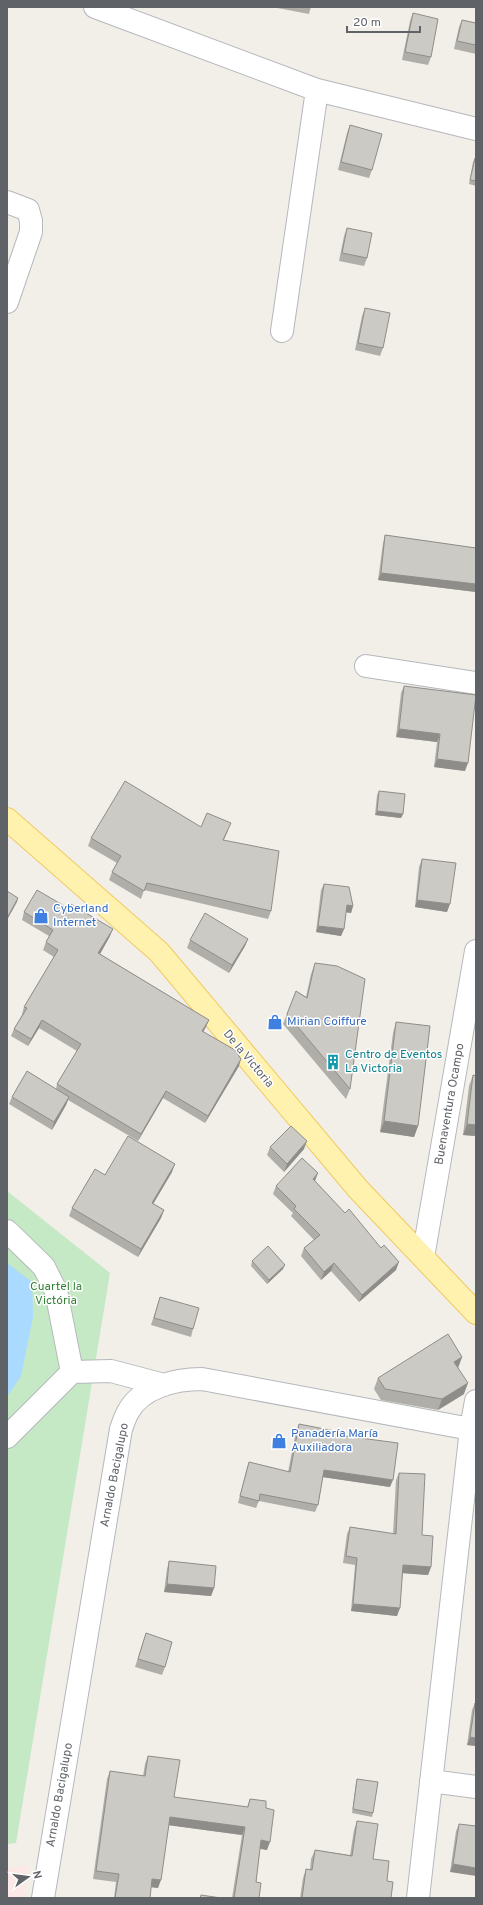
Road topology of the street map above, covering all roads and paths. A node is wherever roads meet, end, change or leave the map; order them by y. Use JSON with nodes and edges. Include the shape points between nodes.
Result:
{"nodes":[{"id":1,"x":95,"y":7,"type":"edge"},
{"id":2,"x":316,"y":90,"type":"junction"},
{"id":3,"x":476,"y":128,"type":"edge"},
{"id":4,"x":7,"y":202,"type":"edge"},
{"id":5,"x":7,"y":302,"type":"edge"},
{"id":6,"x":282,"y":331,"type":"dead end"},
{"id":7,"x":366,"y":666,"type":"dead end"},
{"id":8,"x":476,"y":683,"type":"edge"},
{"id":9,"x":7,"y":819,"type":"edge"},
{"id":10,"x":476,"y":951,"type":"edge"},
{"id":11,"x":7,"y":1231,"type":"edge"},
{"id":12,"x":423,"y":1257,"type":"junction"},
{"id":13,"x":476,"y":1313,"type":"edge"},
{"id":14,"x":72,"y":1372,"type":"junction"},
{"id":15,"x":164,"y":1385,"type":"junction"},
{"id":16,"x":476,"y":1401,"type":"edge"},
{"id":17,"x":474,"y":1430,"type":"edge"},
{"id":18,"x":7,"y":1437,"type":"edge"},
{"id":19,"x":431,"y":1781,"type":"junction"},
{"id":20,"x":476,"y":1787,"type":"edge"},
{"id":21,"x":43,"y":1898,"type":"edge"},
{"id":22,"x":418,"y":1898,"type":"edge"}],
"edges":[{"from":1,"to":2,"type":"street"},
{"from":2,"to":3,"type":"street"},
{"from":2,"to":6,"type":"street"},
{"from":4,"to":5,"type":"street","via":[[28,210],[31,221],[31,232]]},
{"from":7,"to":8,"type":"street"},
{"from":9,"to":12,"type":"main road","name":"De la Victoria","via":[[159,952],[358,1189]]},
{"from":10,"to":12,"type":"street","name":"Buenaventura Ocampo"},
{"from":11,"to":14,"type":"street","via":[[44,1267],[56,1291]]},
{"from":12,"to":13,"type":"main road","name":"De la Victoria"},
{"from":14,"to":15,"type":"street","via":[[111,1372]]},
{"from":14,"to":18,"type":"street"},
{"from":15,"to":17,"type":"street","name":"Arnaldo Bacigalupo","via":[[202,1379]]},
{"from":15,"to":21,"type":"street","name":"Arnaldo Bacigalupo","via":[[151,1390],[136,1401],[128,1411],[121,1429]]},
{"from":16,"to":17,"type":"street"},
{"from":17,"to":19,"type":"street"},
{"from":19,"to":20,"type":"street"},
{"from":19,"to":22,"type":"street"}]}
